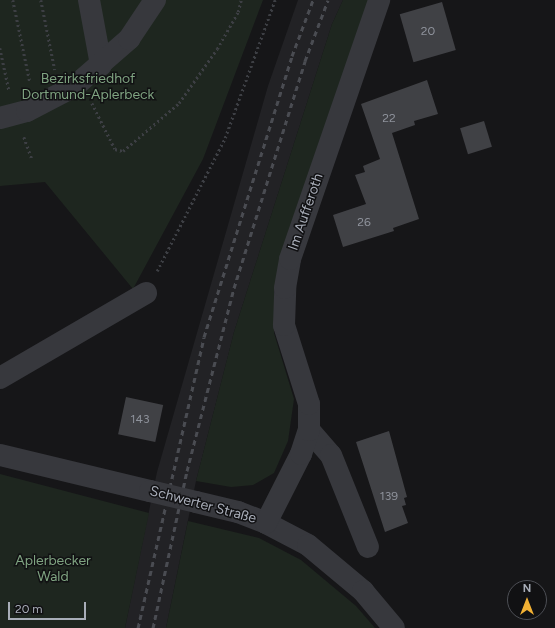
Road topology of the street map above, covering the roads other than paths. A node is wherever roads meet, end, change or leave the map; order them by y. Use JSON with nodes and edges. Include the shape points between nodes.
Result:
{"nodes":[{"id":1,"x":89,"y":0,"type":"edge"},
{"id":2,"x":155,"y":0,"type":"edge"},
{"id":3,"x":379,"y":0,"type":"edge"},
{"id":4,"x":101,"y":65,"type":"junction"},
{"id":5,"x":7,"y":116,"type":"edge"},
{"id":6,"x":146,"y":293,"type":"road end"},
{"id":7,"x":0,"y":378,"type":"edge"},
{"id":8,"x":309,"y":430,"type":"junction"},
{"id":9,"x":0,"y":455,"type":"edge"},
{"id":10,"x":266,"y":523,"type":"junction"},
{"id":11,"x":368,"y":547,"type":"dead end"},
{"id":12,"x":394,"y":628,"type":"edge"}],
"edges":[{"from":1,"to":4,"type":"street"},
{"from":2,"to":4,"type":"street","via":[[129,38]]},
{"from":3,"to":8,"type":"street","name":"Im Aufferoth","via":[[290,259],[285,288],[284,325],[309,404]]},
{"from":4,"to":5,"type":"street","via":[[60,94],[35,107]]},
{"from":6,"to":7,"type":"street"},
{"from":8,"to":10,"type":"street","name":"Im Aufferoth","via":[[301,454]]},
{"from":8,"to":11,"type":"street","via":[[331,455]]},
{"from":9,"to":10,"type":"street","name":"Schwerter Straße","bridge":true,"via":[[238,512]]},
{"from":10,"to":12,"type":"street","name":"Schwerter Straße","via":[[308,545],[338,567],[363,591]]}]}
